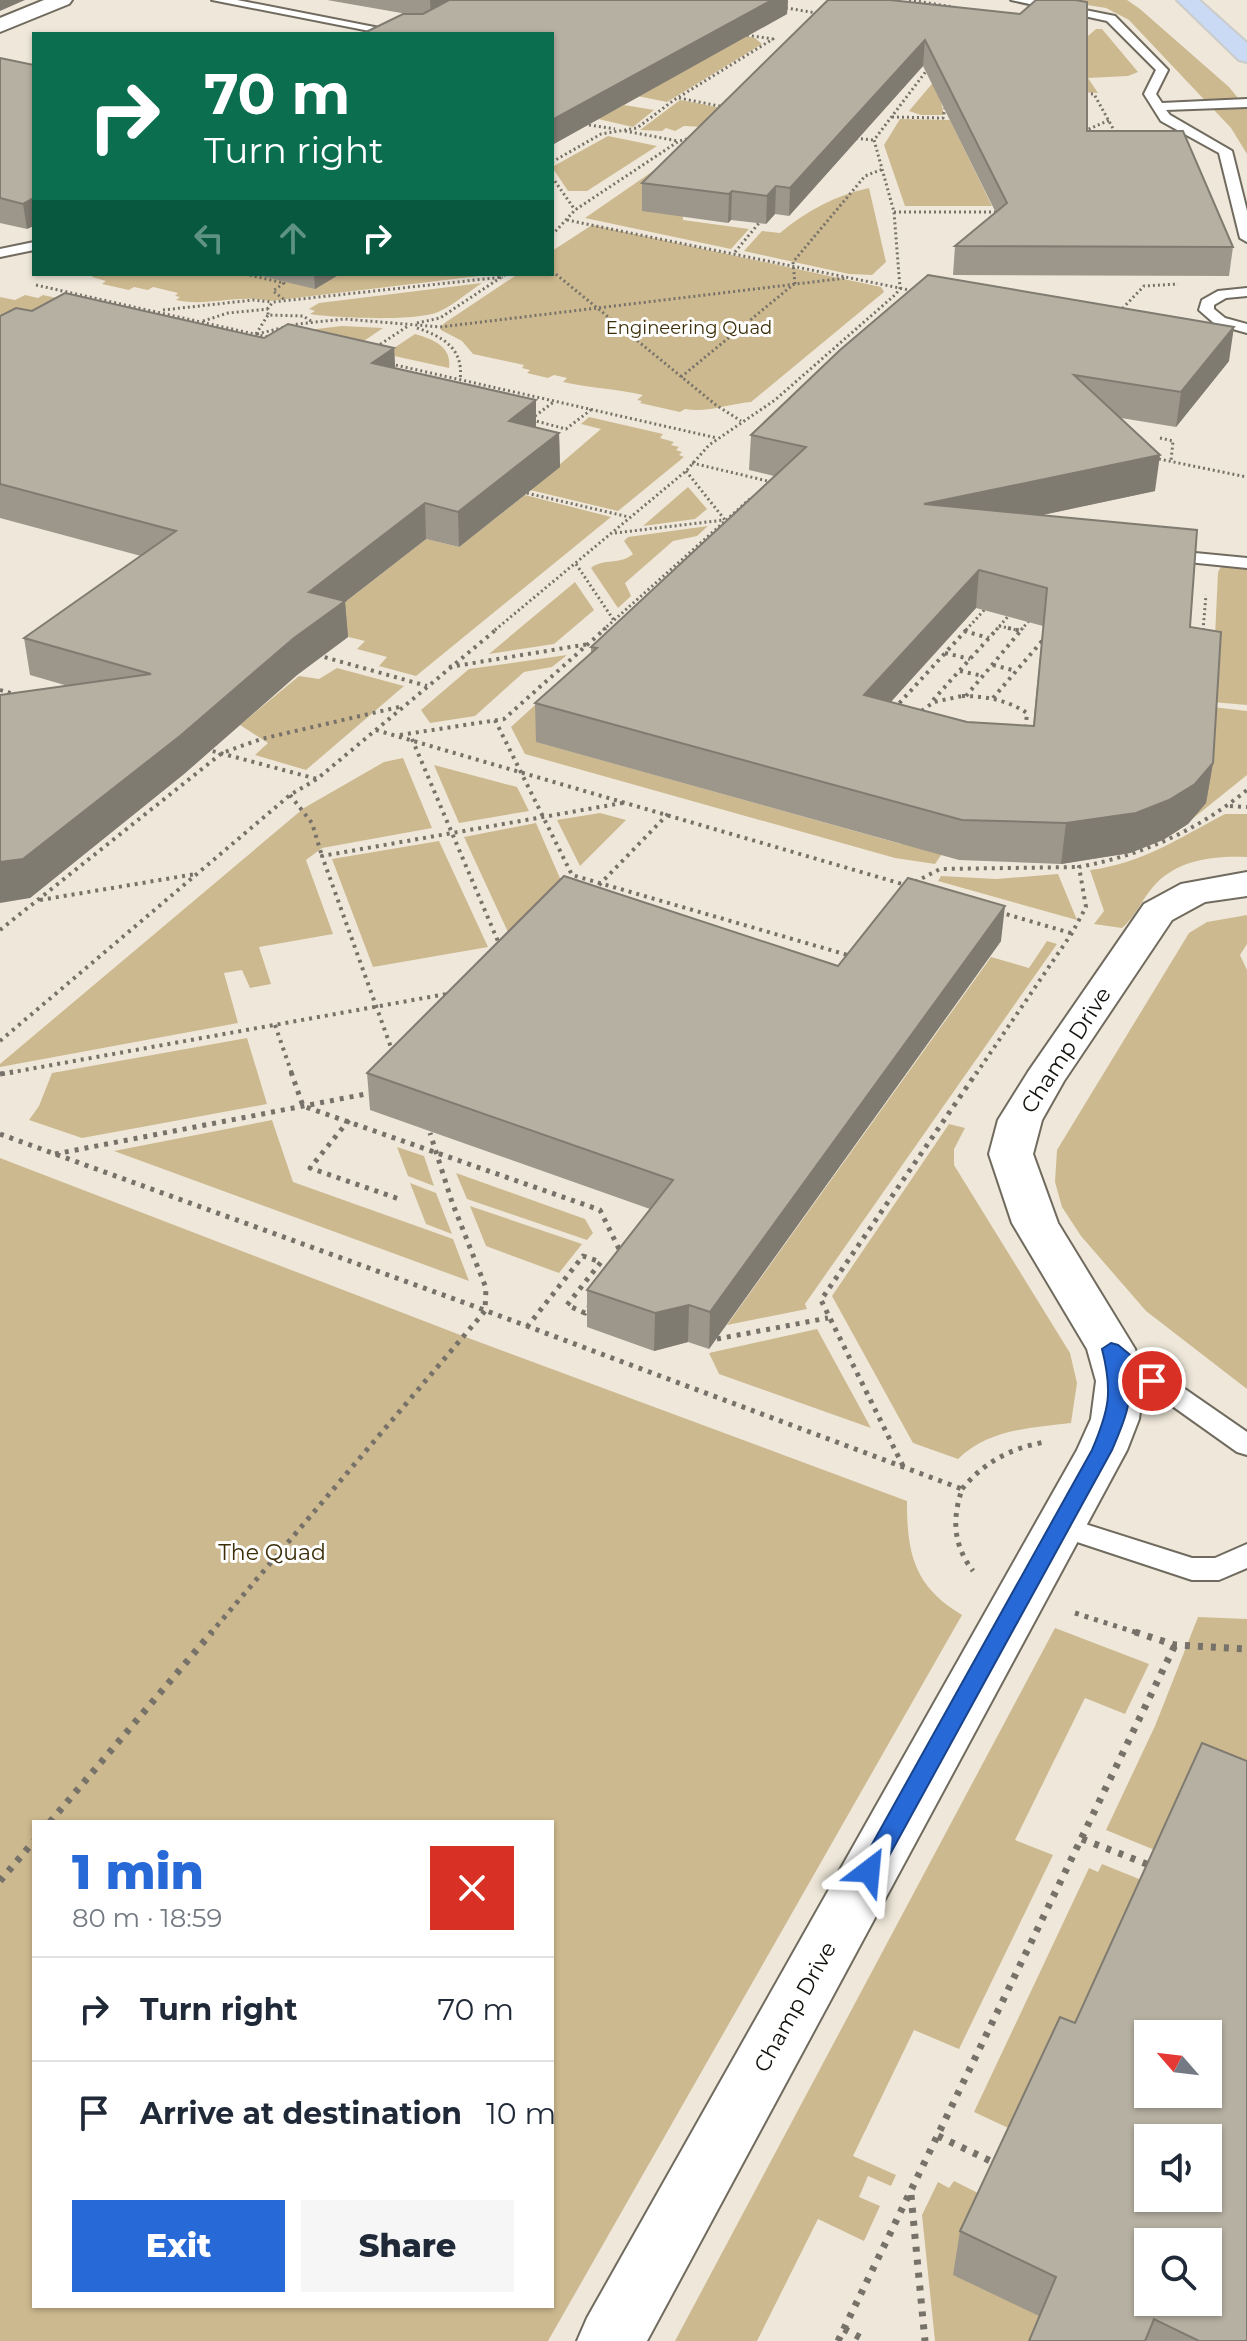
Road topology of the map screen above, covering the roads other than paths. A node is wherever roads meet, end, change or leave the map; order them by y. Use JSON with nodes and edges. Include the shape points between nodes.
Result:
{"nodes":[{"id":1,"x":62,"y":0,"type":"edge"},
{"id":2,"x":218,"y":0,"type":"edge"},
{"id":3,"x":1017,"y":0,"type":"edge"},
{"id":4,"x":1187,"y":0,"type":"edge"},
{"id":5,"x":0,"y":26,"type":"edge"},
{"id":6,"x":393,"y":32,"type":"edge"},
{"id":7,"x":1247,"y":55,"type":"edge"},
{"id":8,"x":1247,"y":103,"type":"edge"},
{"id":9,"x":1157,"y":107,"type":"junction"},
{"id":10,"x":1247,"y":238,"type":"edge"},
{"id":11,"x":32,"y":246,"type":"edge"},
{"id":12,"x":0,"y":253,"type":"edge"},
{"id":13,"x":1247,"y":292,"type":"edge"},
{"id":14,"x":1247,"y":329,"type":"edge"},
{"id":15,"x":1152,"y":554,"type":"edge"},
{"id":16,"x":1247,"y":563,"type":"edge"},
{"id":17,"x":1247,"y":884,"type":"edge"},
{"id":18,"x":1111,"y":1349,"type":"junction"},
{"id":19,"x":1247,"y":1445,"type":"edge"},
{"id":20,"x":1060,"y":1526,"type":"junction"},
{"id":21,"x":1247,"y":1555,"type":"edge"},
{"id":22,"x":611,"y":2341,"type":"edge"}],
"edges":[{"from":1,"to":5,"type":"street"},
{"from":2,"to":6,"type":"lane"},
{"from":3,"to":9,"type":"lane","via":[[1111,18],[1162,70],[1150,94]]},
{"from":4,"to":7,"type":"main road"},
{"from":8,"to":9,"type":"lane"},
{"from":9,"to":10,"type":"lane","via":[[1165,118],[1225,151]]},
{"from":11,"to":12,"type":"lane"},
{"from":13,"to":14,"type":"lane","via":[[1213,298],[1206,310],[1220,321]]},
{"from":15,"to":16,"type":"lane"},
{"from":17,"to":18,"type":"street","name":"Champ Drive","via":[[1195,892],[1158,912],[1020,1120],[1011,1154],[1035,1223]]},
{"from":18,"to":19,"type":"lane"},
{"from":18,"to":20,"type":"street","name":"Champ Drive","via":[[1120,1381],[1115,1419]]},
{"from":20,"to":21,"type":"lane","via":[[1192,1569],[1219,1569]]},
{"from":20,"to":22,"type":"street","name":"Champ Drive"}]}
